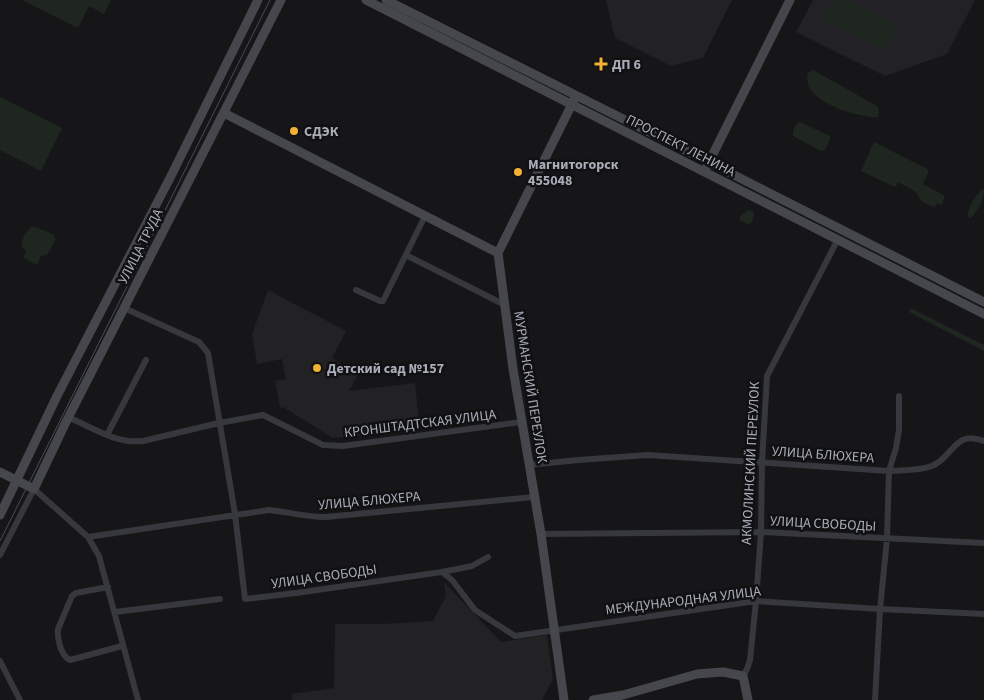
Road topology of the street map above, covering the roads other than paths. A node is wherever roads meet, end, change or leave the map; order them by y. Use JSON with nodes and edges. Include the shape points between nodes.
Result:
{"nodes":[{"id":1,"x":286,"y":0,"type":"edge"},
{"id":2,"x":366,"y":0,"type":"edge"},
{"id":3,"x":386,"y":0,"type":"edge"},
{"id":4,"x":790,"y":0,"type":"edge"},
{"id":5,"x":257,"y":1,"type":"edge"},
{"id":6,"x":280,"y":4,"type":"edge"},
{"id":7,"x":576,"y":95,"type":"junction"},
{"id":8,"x":572,"y":104,"type":"junction"},
{"id":9,"x":224,"y":113,"type":"junction"},
{"id":10,"x":708,"y":163,"type":"junction"},
{"id":11,"x":703,"y":173,"type":"junction"},
{"id":12,"x":425,"y":216,"type":"junction"},
{"id":13,"x":837,"y":241,"type":"junction"},
{"id":14,"x":498,"y":253,"type":"junction"},
{"id":15,"x":406,"y":255,"type":"junction"},
{"id":16,"x":356,"y":290,"type":"dead end"},
{"id":17,"x":984,"y":302,"type":"edge"},
{"id":18,"x":505,"y":305,"type":"junction"},
{"id":19,"x":124,"y":308,"type":"junction"},
{"id":20,"x":984,"y":314,"type":"edge"},
{"id":21,"x":146,"y":360,"type":"dead end"},
{"id":22,"x":899,"y":396,"type":"dead end"},
{"id":23,"x":68,"y":417,"type":"junction"},
{"id":24,"x":521,"y":422,"type":"junction"},
{"id":25,"x":219,"y":423,"type":"junction"},
{"id":26,"x":107,"y":435,"type":"junction"},
{"id":27,"x":984,"y":441,"type":"edge"},
{"id":28,"x":762,"y":462,"type":"junction"},
{"id":29,"x":529,"y":465,"type":"junction"},
{"id":30,"x":890,"y":471,"type":"junction"},
{"id":31,"x":0,"y":472,"type":"edge"},
{"id":32,"x":17,"y":481,"type":"junction"},
{"id":33,"x":34,"y":489,"type":"junction"},
{"id":34,"x":534,"y":497,"type":"junction"},
{"id":35,"x":235,"y":514,"type":"junction"},
{"id":36,"x":0,"y":515,"type":"edge"},
{"id":37,"x":761,"y":532,"type":"junction"},
{"id":38,"x":541,"y":534,"type":"junction"},
{"id":39,"x":88,"y":537,"type":"junction"},
{"id":40,"x":886,"y":539,"type":"junction"},
{"id":41,"x":984,"y":543,"type":"edge"},
{"id":42,"x":0,"y":555,"type":"edge"},
{"id":43,"x":488,"y":557,"type":"dead end"},
{"id":44,"x":442,"y":572,"type":"junction"},
{"id":45,"x":108,"y":587,"type":"junction"},
{"id":46,"x":220,"y":599,"type":"dead end"},
{"id":47,"x":756,"y":601,"type":"junction"},
{"id":48,"x":880,"y":609,"type":"junction"},
{"id":49,"x":115,"y":612,"type":"junction"},
{"id":50,"x":984,"y":614,"type":"edge"},
{"id":51,"x":554,"y":630,"type":"junction"},
{"id":52,"x":122,"y":646,"type":"junction"},
{"id":53,"x":0,"y":661,"type":"edge"},
{"id":54,"x":743,"y":676,"type":"junction"},
{"id":55,"x":20,"y":700,"type":"edge"},
{"id":56,"x":138,"y":700,"type":"edge"},
{"id":57,"x":564,"y":700,"type":"edge"},
{"id":58,"x":593,"y":700,"type":"edge"},
{"id":59,"x":748,"y":700,"type":"edge"},
{"id":60,"x":875,"y":700,"type":"edge"}],
"edges":[{"from":1,"to":6,"type":"main road"},
{"from":2,"to":8,"type":"main road","name":"ПРОСПЕКТ ЛЕНИНА"},
{"from":3,"to":7,"type":"main road","name":"ПРОСПЕКТ ЛЕНИНА"},
{"from":4,"to":10,"type":"main road"},
{"from":5,"to":32,"type":"main road","name":"УЛИЦА ТРУДА"},
{"from":6,"to":9,"type":"main road","name":"УЛИЦА ТРУДА"},
{"from":7,"to":8,"type":"main road"},
{"from":7,"to":10,"type":"main road","name":"ПРОСПЕКТ ЛЕНИНА"},
{"from":8,"to":11,"type":"main road","name":"ПРОСПЕКТ ЛЕНИНА"},
{"from":8,"to":14,"type":"main road"},
{"from":9,"to":12,"type":"main road"},
{"from":9,"to":19,"type":"main road","name":"УЛИЦА ТРУДА"},
{"from":10,"to":11,"type":"main road"},
{"from":10,"to":17,"type":"main road","name":"ПРОСПЕКТ ЛЕНИНА"},
{"from":11,"to":13,"type":"main road","name":"ПРОСПЕКТ ЛЕНИНА"},
{"from":12,"to":14,"type":"main road"},
{"from":12,"to":15,"type":"street"},
{"from":13,"to":20,"type":"main road","name":"ПРОСПЕКТ ЛЕНИНА"},
{"from":13,"to":28,"type":"street","name":"АКМОЛИНСКИЙ ПЕРЕУЛОК","via":[[767,376]]},
{"from":14,"to":18,"type":"main road","name":"МУРМАНСКИЙ ПЕРЕУЛОК"},
{"from":15,"to":16,"type":"street","via":[[383,301]]},
{"from":15,"to":18,"type":"street"},
{"from":18,"to":24,"type":"main road","name":"МУРМАНСКИЙ ПЕРЕУЛОК"},
{"from":19,"to":23,"type":"main road","name":"УЛИЦА ТРУДА"},
{"from":19,"to":25,"type":"street","via":[[204,347],[210,359]]},
{"from":21,"to":26,"type":"street"},
{"from":22,"to":30,"type":"street","via":[[899,430]]},
{"from":23,"to":26,"type":"street","name":"КРОНШТАДТСКАЯ УЛИЦА"},
{"from":23,"to":33,"type":"main road","name":"УЛИЦА ТРУДА"},
{"from":24,"to":25,"type":"street","name":"КРОНШТАДТСКАЯ УЛИЦА","via":[[343,446],[324,444],[263,415]]},
{"from":24,"to":29,"type":"main road","name":"МУРМАНСКИЙ ПЕРЕУЛОК"},
{"from":25,"to":26,"type":"street","name":"КРОНШТАДТСКАЯ УЛИЦА","via":[[136,442],[116,440]]},
{"from":25,"to":35,"type":"street"},
{"from":27,"to":30,"type":"street","name":"УЛИЦА БЛЮХЕРА","via":[[977,438],[957,442],[934,466]]},
{"from":28,"to":29,"type":"street","name":"УЛИЦА БЛЮХЕРА","via":[[648,455]]},
{"from":28,"to":30,"type":"street","name":"УЛИЦА БЛЮХЕРА"},
{"from":28,"to":37,"type":"street","name":"АКМОЛИНСКИЙ ПЕРЕУЛОК"},
{"from":29,"to":34,"type":"main road","name":"МУРМАНСКИЙ ПЕРЕУЛОК"},
{"from":30,"to":40,"type":"street"},
{"from":31,"to":32,"type":"main road"},
{"from":32,"to":33,"type":"main road"},
{"from":32,"to":36,"type":"main road","name":"УЛИЦА ТРУДА"},
{"from":33,"to":39,"type":"street"},
{"from":33,"to":42,"type":"street"},
{"from":34,"to":35,"type":"street","name":"УЛИЦА БЛЮХЕРА","via":[[326,517],[269,510]]},
{"from":34,"to":38,"type":"main road","name":"МУРМАНСКИЙ ПЕРЕУЛОК"},
{"from":35,"to":39,"type":"street","name":"УЛИЦА БЛЮХЕРА"},
{"from":35,"to":44,"type":"street","name":"УЛИЦА СВОБОДЫ","via":[[244,599]]},
{"from":37,"to":38,"type":"street","name":"УЛИЦА СВОБОДЫ"},
{"from":37,"to":40,"type":"street","name":"УЛИЦА СВОБОДЫ"},
{"from":37,"to":47,"type":"street","name":"АКМОЛИНСКИЙ ПЕРЕУЛОК"},
{"from":38,"to":51,"type":"main road","name":"МУРМАНСКИЙ ПЕРЕУЛОК"},
{"from":39,"to":45,"type":"street","via":[[99,556]]},
{"from":40,"to":41,"type":"street","name":"УЛИЦА СВОБОДЫ"},
{"from":40,"to":48,"type":"street"},
{"from":43,"to":44,"type":"street","name":"УЛИЦА СВОБОДЫ","via":[[472,566]]},
{"from":44,"to":51,"type":"street","name":"МЕЖДУНАРОДНАЯ УЛИЦА","via":[[475,610],[508,633],[515,636]]},
{"from":45,"to":49,"type":"street"},
{"from":45,"to":52,"type":"street","via":[[72,596],[58,633],[64,655],[70,660]]},
{"from":46,"to":49,"type":"street"},
{"from":47,"to":48,"type":"street","name":"МЕЖДУНАРОДНАЯ УЛИЦА"},
{"from":47,"to":51,"type":"street","name":"МЕЖДУНАРОДНАЯ УЛИЦА"},
{"from":47,"to":54,"type":"street","name":"АКМОЛИНСКИЙ ПЕРЕУЛОК","via":[[750,660]]},
{"from":48,"to":50,"type":"street","name":"МЕЖДУНАРОДНАЯ УЛИЦА"},
{"from":48,"to":60,"type":"street"},
{"from":49,"to":52,"type":"street"},
{"from":51,"to":57,"type":"main road","name":"МУРМАНСКИЙ ПЕРЕУЛОК"},
{"from":52,"to":56,"type":"street"},
{"from":53,"to":55,"type":"street"},
{"from":54,"to":58,"type":"main road","via":[[723,672],[697,674]]},
{"from":54,"to":59,"type":"main road"}]}
